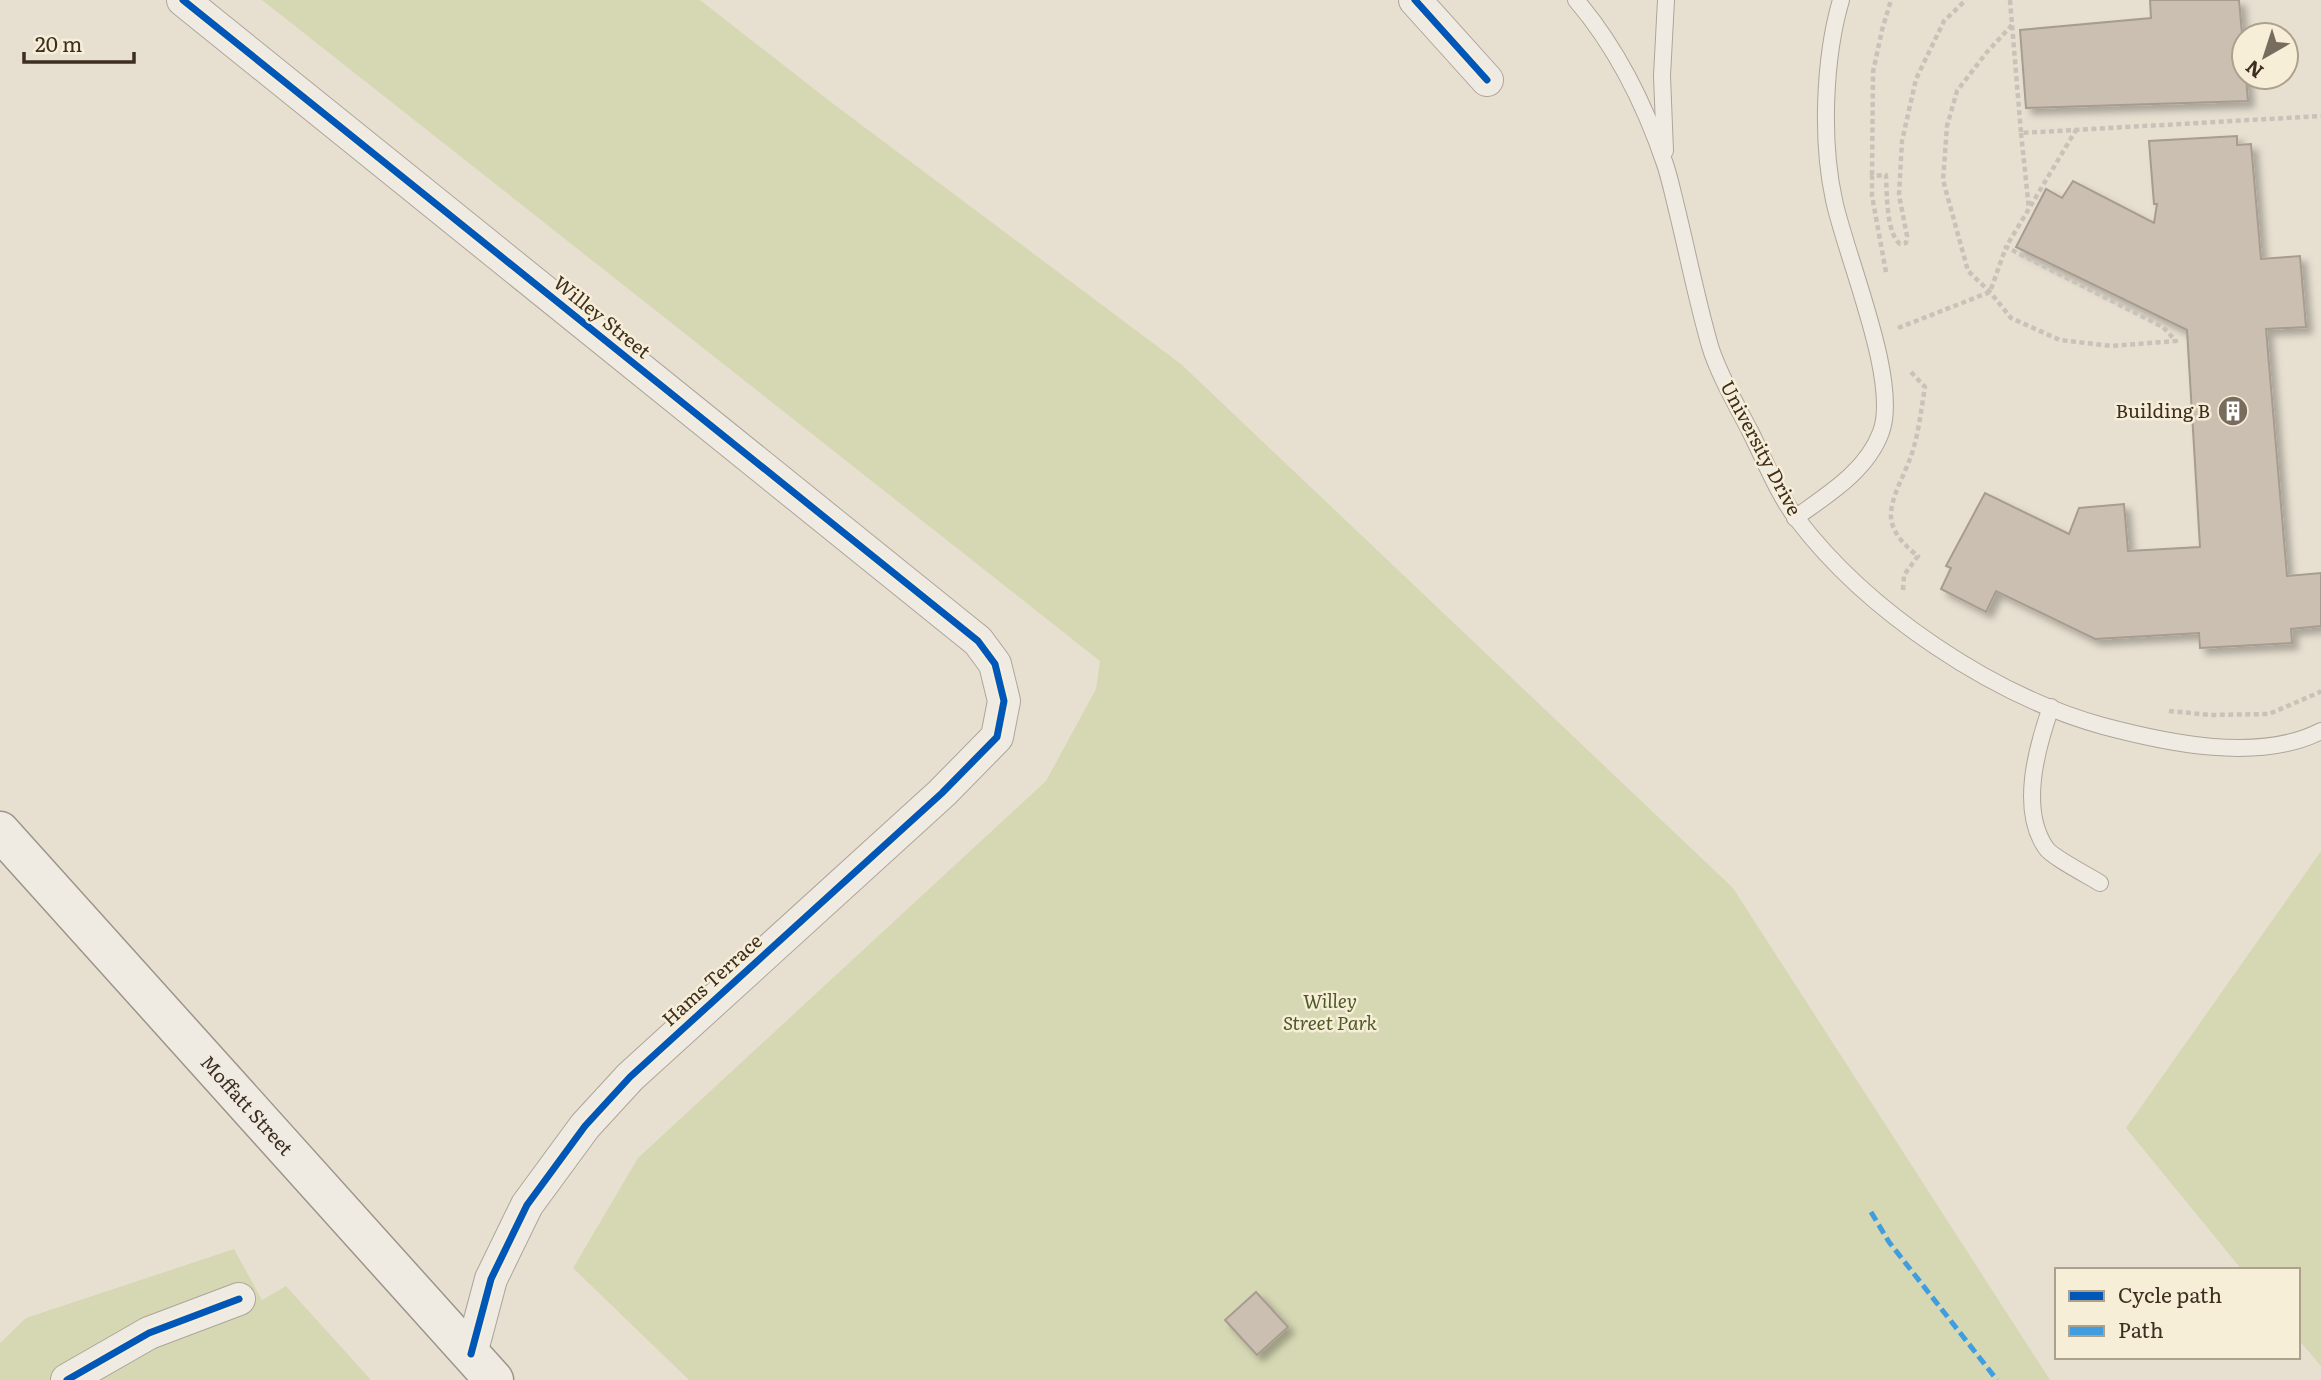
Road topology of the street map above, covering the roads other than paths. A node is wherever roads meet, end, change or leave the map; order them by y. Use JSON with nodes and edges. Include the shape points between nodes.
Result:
{"nodes":[{"id":1,"x":183,"y":0,"type":"edge"},
{"id":2,"x":1415,"y":0,"type":"edge"},
{"id":3,"x":1576,"y":0,"type":"edge"},
{"id":4,"x":1666,"y":0,"type":"edge"},
{"id":5,"x":1842,"y":0,"type":"edge"},
{"id":6,"x":1488,"y":80,"type":"dead end"},
{"id":7,"x":1666,"y":166,"type":"junction"},
{"id":8,"x":1796,"y":518,"type":"junction"},
{"id":9,"x":995,"y":664,"type":"joint"},
{"id":10,"x":2051,"y":707,"type":"junction"},
{"id":11,"x":2321,"y":731,"type":"edge"},
{"id":12,"x":0,"y":831,"type":"edge"},
{"id":13,"x":2100,"y":883,"type":"dead end"},
{"id":14,"x":239,"y":1299,"type":"dead end"},
{"id":15,"x":482,"y":1367,"type":"edge"},
{"id":16,"x":67,"y":1380,"type":"edge"}],
"edges":[{"from":1,"to":9,"type":"street","name":"Willey Street","via":[[978,641]]},
{"from":2,"to":6,"type":"street"},
{"from":3,"to":7,"type":"lane","name":"University Drive","via":[[1625,71]]},
{"from":4,"to":7,"type":"lane","name":"University Drive","via":[[1662,76]]},
{"from":5,"to":8,"type":"lane","via":[[1835,22],[1824,118],[1833,200],[1879,358],[1886,402],[1882,431],[1869,456]]},
{"from":7,"to":8,"type":"lane","name":"University Drive","via":[[1711,349]]},
{"from":8,"to":10,"type":"lane","name":"University Drive","via":[[1843,570],[1899,621],[1949,656]]},
{"from":9,"to":15,"type":"street","name":"Hams Terrace","via":[[1004,701],[998,737],[630,1077],[585,1126],[527,1206],[491,1279]]},
{"from":10,"to":11,"type":"lane","name":"University Drive","via":[[2144,737],[2213,747],[2262,747]]},
{"from":10,"to":13,"type":"lane","via":[[2037,747],[2035,822],[2047,849]]},
{"from":12,"to":15,"type":"main road","name":"Moffatt Street"},
{"from":14,"to":16,"type":"street","via":[[149,1333]]}]}
